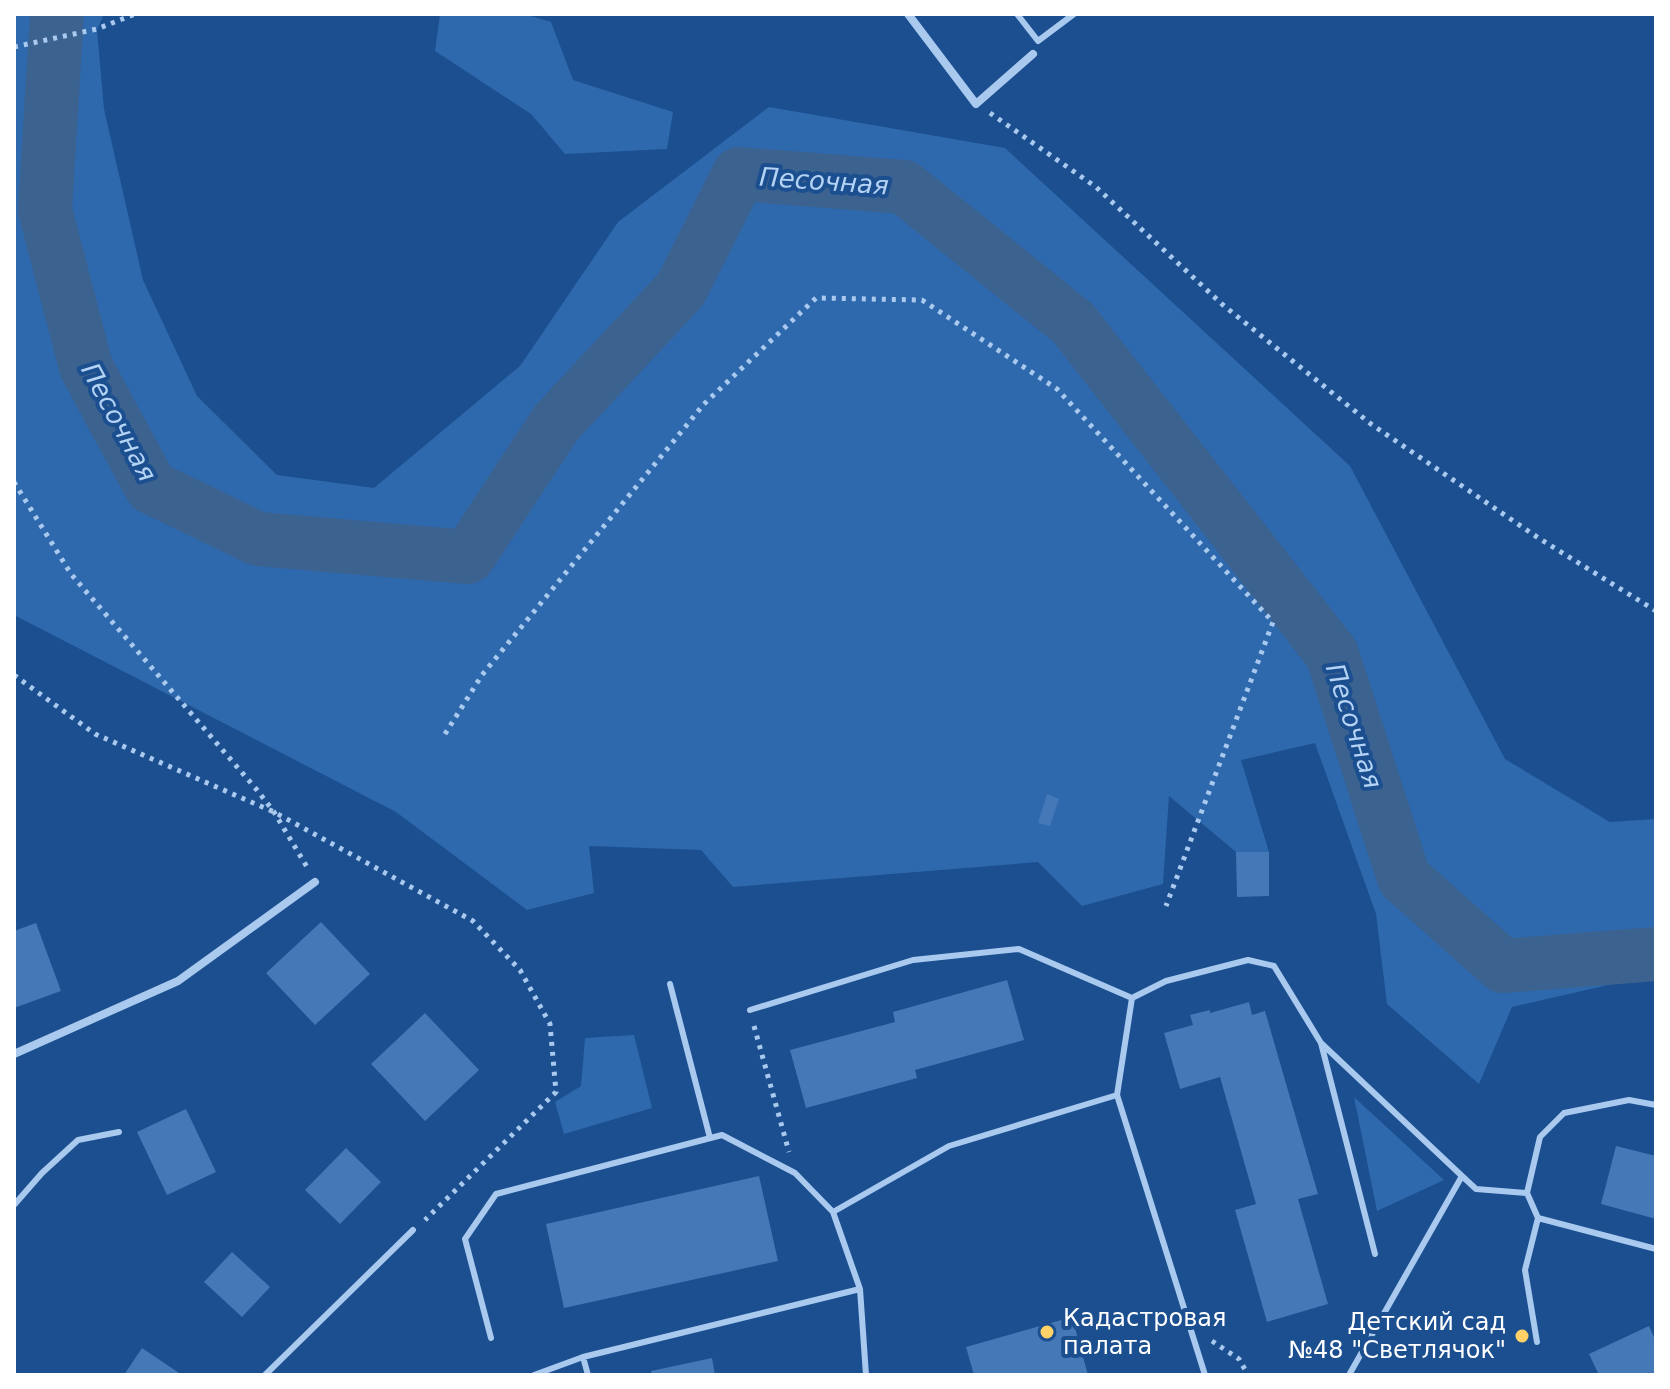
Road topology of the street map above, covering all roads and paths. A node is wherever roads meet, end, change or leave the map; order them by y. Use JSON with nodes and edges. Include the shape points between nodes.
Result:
{"nodes":[{"id":1,"x":135,"y":14,"type":"edge"},
{"id":2,"x":908,"y":14,"type":"edge"},
{"id":3,"x":1017,"y":14,"type":"edge"},
{"id":4,"x":1074,"y":14,"type":"edge"},
{"id":5,"x":14,"y":47,"type":"edge"},
{"id":6,"x":1033,"y":54,"type":"dead end"},
{"id":7,"x":976,"y":104,"type":"junction"},
{"id":8,"x":14,"y":482,"type":"edge"},
{"id":9,"x":1656,"y":611,"type":"edge"},
{"id":10,"x":14,"y":675,"type":"edge"},
{"id":11,"x":445,"y":734,"type":"dead end"},
{"id":12,"x":274,"y":812,"type":"junction"},
{"id":13,"x":315,"y":882,"type":"joint"},
{"id":14,"x":1166,"y":906,"type":"dead end"},
{"id":15,"x":670,"y":984,"type":"dead end"},
{"id":16,"x":1132,"y":998,"type":"junction"},
{"id":17,"x":750,"y":1010,"type":"joint"},
{"id":18,"x":1321,"y":1043,"type":"junction"},
{"id":19,"x":14,"y":1054,"type":"edge"},
{"id":20,"x":1117,"y":1095,"type":"junction"},
{"id":21,"x":1656,"y":1105,"type":"edge"},
{"id":22,"x":119,"y":1132,"type":"dead end"},
{"id":23,"x":710,"y":1138,"type":"junction"},
{"id":24,"x":795,"y":1173,"type":"junction"},
{"id":25,"x":1462,"y":1176,"type":"junction"},
{"id":26,"x":1527,"y":1193,"type":"junction"},
{"id":27,"x":14,"y":1205,"type":"edge"},
{"id":28,"x":833,"y":1212,"type":"junction"},
{"id":29,"x":1538,"y":1218,"type":"junction"},
{"id":30,"x":413,"y":1230,"type":"joint"},
{"id":31,"x":1656,"y":1249,"type":"edge"},
{"id":32,"x":1375,"y":1254,"type":"dead end"},
{"id":33,"x":860,"y":1289,"type":"junction"},
{"id":34,"x":1191,"y":1326,"type":"junction"},
{"id":35,"x":491,"y":1338,"type":"dead end"},
{"id":36,"x":1537,"y":1342,"type":"dead end"},
{"id":37,"x":583,"y":1357,"type":"junction"},
{"id":38,"x":265,"y":1375,"type":"edge"},
{"id":39,"x":534,"y":1375,"type":"edge"},
{"id":40,"x":588,"y":1375,"type":"edge"},
{"id":41,"x":866,"y":1375,"type":"edge"},
{"id":42,"x":1205,"y":1375,"type":"edge"},
{"id":43,"x":1248,"y":1375,"type":"edge"},
{"id":44,"x":1349,"y":1375,"type":"edge"}],
"edges":[{"from":1,"to":5,"type":"path","via":[[97,29]]},
{"from":2,"to":7,"type":"street"},
{"from":3,"to":4,"type":"lane","via":[[1038,41]]},
{"from":6,"to":7,"type":"street"},
{"from":7,"to":9,"type":"path","via":[[1096,187],[1223,305],[1371,424]]},
{"from":8,"to":12,"type":"path","via":[[71,574]]},
{"from":10,"to":12,"type":"path","via":[[95,734]]},
{"from":11,"to":14,"type":"path","via":[[482,675],[704,404],[816,298],[922,300],[1057,389],[1273,622]]},
{"from":12,"to":13,"type":"path"},
{"from":12,"to":30,"type":"path","via":[[473,921],[520,970],[550,1024],[556,1092]]},
{"from":13,"to":19,"type":"street","via":[[178,981]]},
{"from":15,"to":23,"type":"lane"},
{"from":16,"to":17,"type":"lane","via":[[1019,949],[913,960]]},
{"from":16,"to":18,"type":"lane","via":[[1166,981],[1248,960],[1274,966]]},
{"from":16,"to":20,"type":"lane"},
{"from":17,"to":24,"type":"path"},
{"from":18,"to":25,"type":"lane"},
{"from":18,"to":32,"type":"lane"},
{"from":20,"to":28,"type":"lane","via":[[949,1146]]},
{"from":20,"to":34,"type":"lane"},
{"from":21,"to":26,"type":"lane","via":[[1629,1100],[1564,1113],[1540,1137]]},
{"from":22,"to":27,"type":"lane","via":[[78,1140]]},
{"from":23,"to":24,"type":"lane","via":[[722,1135]]},
{"from":23,"to":35,"type":"lane","via":[[496,1194],[465,1239]]},
{"from":24,"to":28,"type":"lane"},
{"from":25,"to":26,"type":"lane","via":[[1476,1189]]},
{"from":25,"to":44,"type":"lane"},
{"from":26,"to":29,"type":"lane"},
{"from":28,"to":33,"type":"lane"},
{"from":29,"to":31,"type":"lane"},
{"from":29,"to":36,"type":"lane","via":[[1525,1270]]},
{"from":30,"to":38,"type":"lane"},
{"from":33,"to":37,"type":"lane"},
{"from":33,"to":41,"type":"lane"},
{"from":34,"to":42,"type":"lane"},
{"from":34,"to":43,"type":"path","via":[[1239,1359]]},
{"from":37,"to":39,"type":"lane"},
{"from":37,"to":40,"type":"lane"}]}
